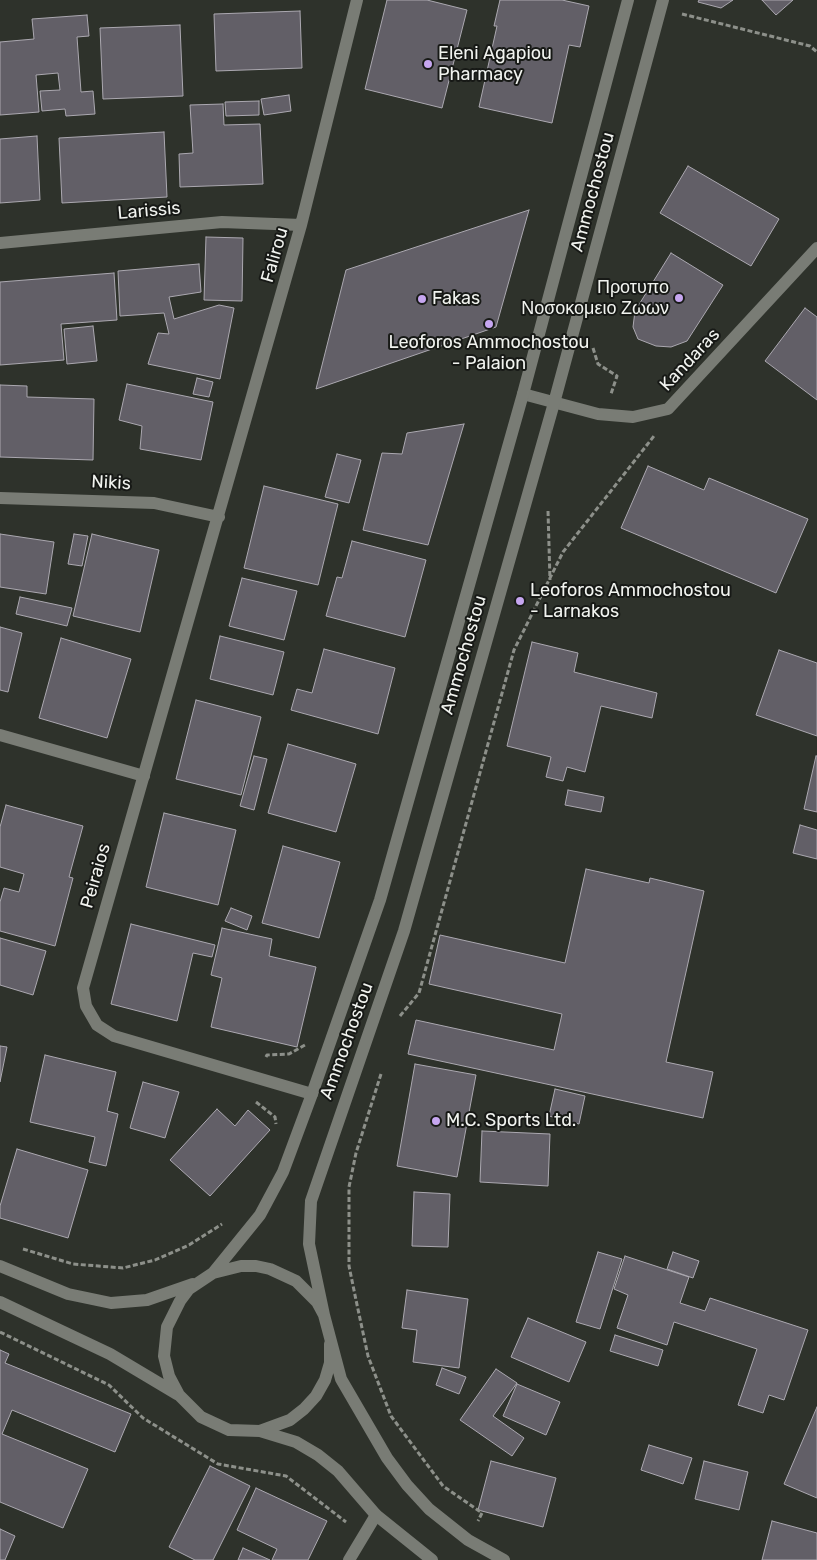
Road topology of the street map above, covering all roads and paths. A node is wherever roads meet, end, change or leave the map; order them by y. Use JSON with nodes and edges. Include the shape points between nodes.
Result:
{"nodes":[{"id":1,"x":357,"y":0,"type":"edge"},
{"id":2,"x":628,"y":0,"type":"edge"},
{"id":3,"x":662,"y":0,"type":"edge"},
{"id":4,"x":679,"y":14,"type":"dead end"},
{"id":5,"x":817,"y":52,"type":"edge"},
{"id":6,"x":302,"y":225,"type":"junction"},
{"id":7,"x":0,"y":243,"type":"edge"},
{"id":8,"x":817,"y":248,"type":"edge"},
{"id":9,"x":618,"y":376,"type":"dead end"},
{"id":10,"x":522,"y":394,"type":"junction"},
{"id":11,"x":554,"y":402,"type":"junction"},
{"id":12,"x":668,"y":409,"type":"junction"},
{"id":13,"x":604,"y":414,"type":"junction"},
{"id":14,"x":0,"y":498,"type":"edge"},
{"id":15,"x":548,"y":504,"type":"dead end"},
{"id":16,"x":219,"y":517,"type":"junction"},
{"id":17,"x":550,"y":580,"type":"junction"},
{"id":18,"x":0,"y":735,"type":"edge"},
{"id":19,"x":144,"y":776,"type":"junction"},
{"id":20,"x":398,"y":1018,"type":"dead end"},
{"id":21,"x":333,"y":1034,"type":"junction"},
{"id":22,"x":382,"y":1071,"type":"dead end"},
{"id":23,"x":256,"y":1078,"type":"junction"},
{"id":24,"x":312,"y":1094,"type":"junction"},
{"id":25,"x":276,"y":1127,"type":"dead end"},
{"id":26,"x":224,"y":1223,"type":"dead end"},
{"id":27,"x":18,"y":1248,"type":"dead end"},
{"id":28,"x":0,"y":1266,"type":"edge"},
{"id":29,"x":213,"y":1273,"type":"junction"},
{"id":30,"x":198,"y":1283,"type":"junction"},
{"id":31,"x":0,"y":1302,"type":"edge"},
{"id":32,"x":324,"y":1315,"type":"junction"},
{"id":33,"x":330,"y":1344,"type":"junction"},
{"id":34,"x":179,"y":1395,"type":"junction"},
{"id":35,"x":260,"y":1431,"type":"junction"},
{"id":36,"x":376,"y":1515,"type":"junction"},
{"id":37,"x":468,"y":1540,"type":"junction"},
{"id":38,"x":349,"y":1560,"type":"edge"},
{"id":39,"x":432,"y":1560,"type":"edge"},
{"id":40,"x":504,"y":1560,"type":"edge"}],
"edges":[{"from":1,"to":6,"type":"main road","name":"Falirou"},
{"from":2,"to":10,"type":"main road","name":"Ammochostou"},
{"from":3,"to":11,"type":"main road","name":"Ammochostou"},
{"from":4,"to":5,"type":"path","via":[[810,46]]},
{"from":6,"to":7,"type":"main road","name":"Larissis","via":[[222,222]]},
{"from":6,"to":16,"type":"main road","name":"Falirou"},
{"from":8,"to":12,"type":"main road","name":"Kandaras"},
{"from":9,"to":13,"type":"path"},
{"from":10,"to":11,"type":"main road","name":"Kandaras"},
{"from":10,"to":21,"type":"main road","name":"Ammochostou","via":[[380,900]]},
{"from":11,"to":13,"type":"main road","name":"Kandaras"},
{"from":11,"to":32,"type":"main road","name":"Ammochostou","via":[[404,931],[311,1201],[309,1244]]},
{"from":12,"to":13,"type":"main road","name":"Kandaras","via":[[634,417]]},
{"from":12,"to":17,"type":"path","via":[[657,432],[563,552]]},
{"from":14,"to":16,"type":"main road","name":"Nikis","via":[[154,503]]},
{"from":15,"to":17,"type":"path"},
{"from":16,"to":19,"type":"main road","name":"Peiraios"},
{"from":17,"to":20,"type":"path","via":[[514,650],[419,993]]},
{"from":18,"to":19,"type":"main road"},
{"from":19,"to":23,"type":"main road","name":"Peiraios","via":[[89,964],[83,988],[86,1006],[97,1025],[114,1036]]},
{"from":21,"to":23,"type":"path","via":[[314,1026],[306,1045],[289,1054],[267,1054]]},
{"from":21,"to":24,"type":"main road","name":"Ammochostou"},
{"from":22,"to":37,"type":"path","via":[[348,1186],[348,1266],[368,1356],[391,1416],[443,1486],[482,1513]]},
{"from":23,"to":24,"type":"main road","name":"Peiraios"},
{"from":23,"to":25,"type":"path","via":[[250,1097],[275,1118]]},
{"from":24,"to":29,"type":"main road","name":"Ammochostou","via":[[282,1172],[260,1215]]},
{"from":26,"to":27,"type":"path","via":[[189,1245],[155,1260],[123,1268],[73,1264]]},
{"from":28,"to":30,"type":"main road","via":[[68,1294],[111,1303],[147,1300]]},
{"from":29,"to":30,"type":"main road"},
{"from":29,"to":32,"type":"main road","via":[[241,1266],[277,1272],[296,1281],[307,1291]]},
{"from":30,"to":34,"type":"main road","via":[[172,1313],[164,1342],[169,1376]]},
{"from":31,"to":34,"type":"main road","via":[[110,1354]]},
{"from":32,"to":33,"type":"main road"},
{"from":33,"to":35,"type":"main road","via":[[330,1363],[316,1396],[290,1420]]},
{"from":33,"to":37,"type":"main road","via":[[341,1379],[406,1485],[429,1510]]},
{"from":34,"to":35,"type":"main road","via":[[201,1417],[214,1424],[229,1430]]},
{"from":35,"to":36,"type":"main road","via":[[296,1442],[318,1455],[338,1471]]},
{"from":36,"to":38,"type":"main road"},
{"from":36,"to":39,"type":"main road"},
{"from":37,"to":40,"type":"main road"}]}
